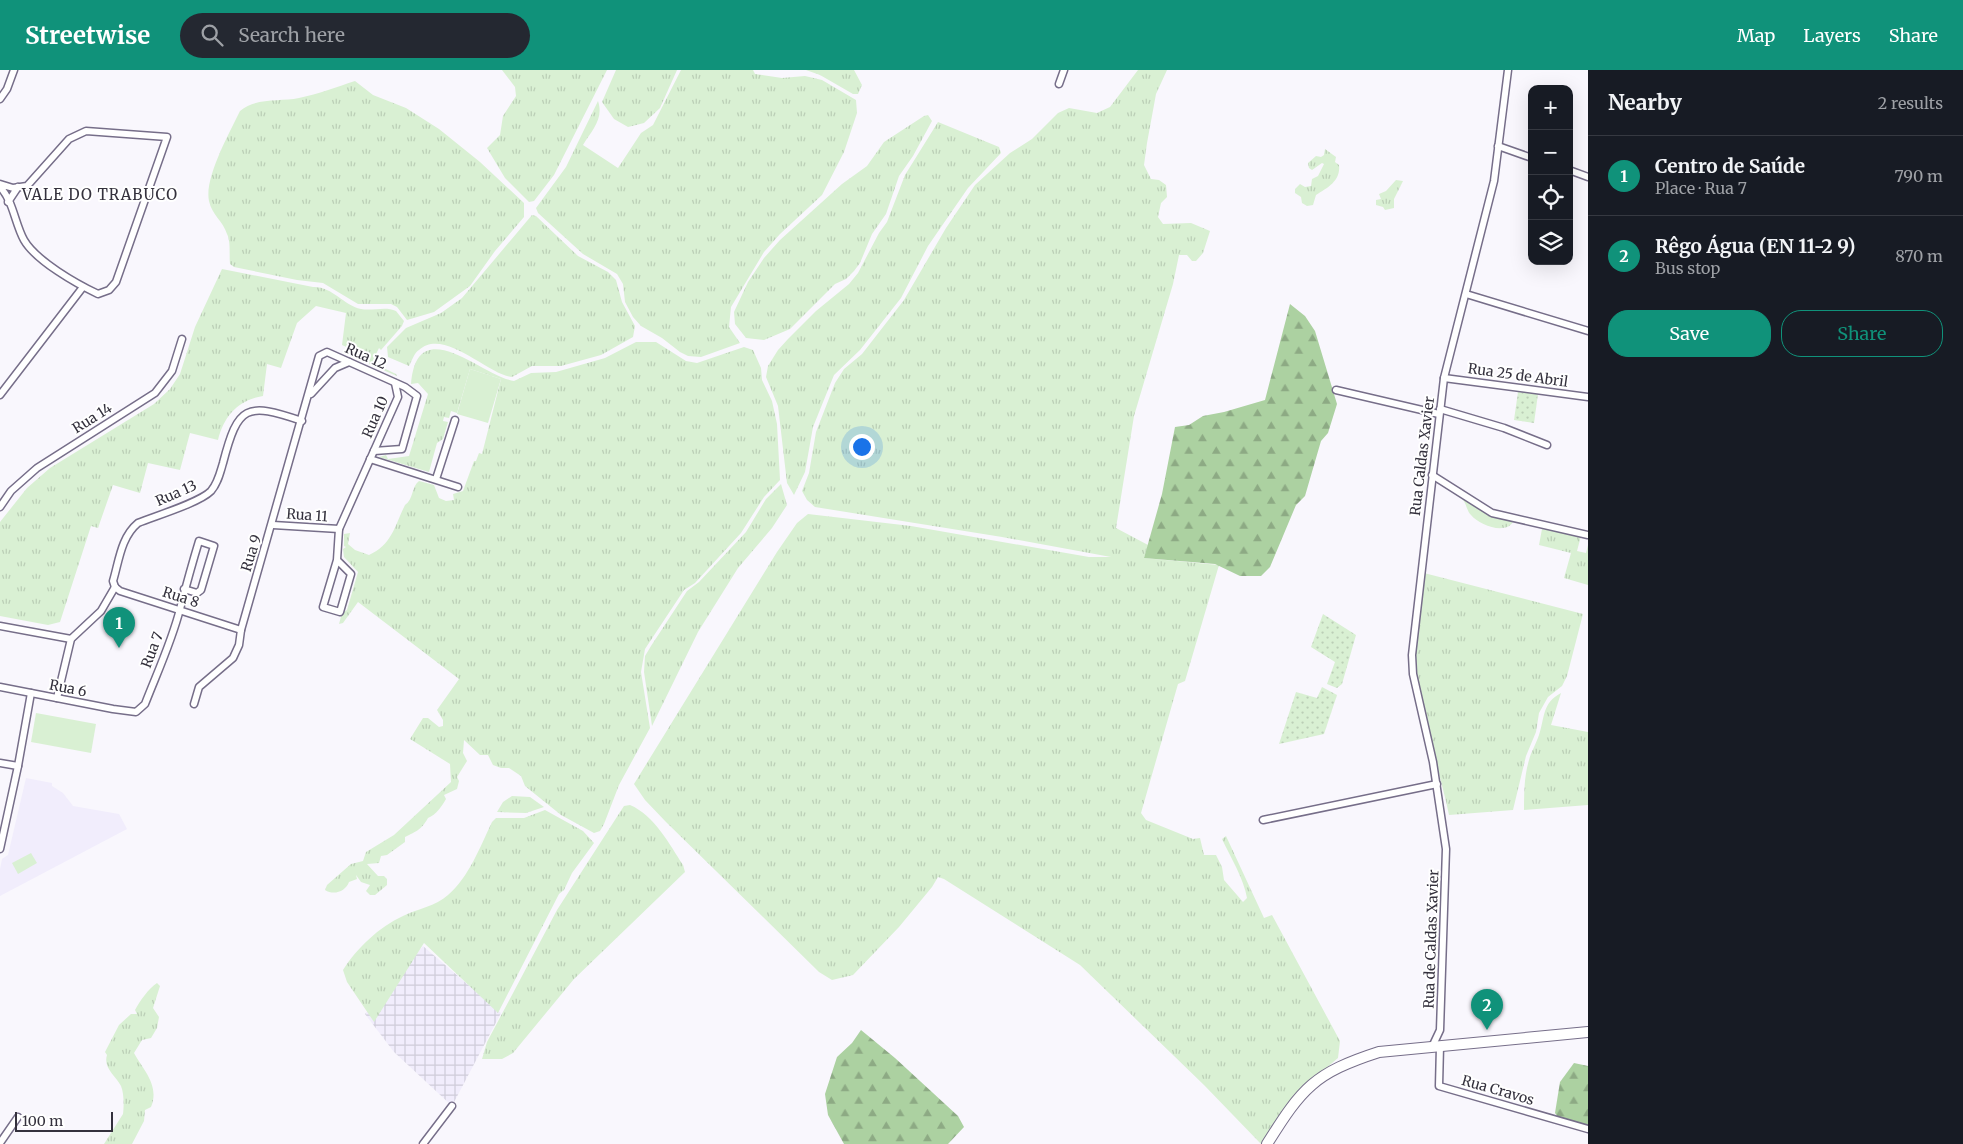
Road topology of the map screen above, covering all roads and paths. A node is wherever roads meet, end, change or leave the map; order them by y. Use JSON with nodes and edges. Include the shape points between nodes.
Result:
{"nodes":[{"id":1,"x":14,"y":70,"type":"edge"},
{"id":2,"x":1064,"y":70,"type":"edge"},
{"id":3,"x":1508,"y":70,"type":"edge"},
{"id":4,"x":1059,"y":84,"type":"dead end"},
{"id":5,"x":0,"y":99,"type":"edge"},
{"id":6,"x":1498,"y":146,"type":"junction"},
{"id":7,"x":1528,"y":157,"type":"edge"},
{"id":8,"x":1573,"y":171,"type":"edge"},
{"id":9,"x":1588,"y":177,"type":"edge"},
{"id":10,"x":0,"y":186,"type":"edge"},
{"id":11,"x":18,"y":187,"type":"junction"},
{"id":12,"x":8,"y":202,"type":"junction"},
{"id":13,"x":84,"y":287,"type":"junction"},
{"id":14,"x":1466,"y":294,"type":"junction"},
{"id":15,"x":1588,"y":331,"type":"edge"},
{"id":16,"x":182,"y":339,"type":"dead end"},
{"id":17,"x":327,"y":352,"type":"joint"},
{"id":18,"x":349,"y":362,"type":"junction"},
{"id":19,"x":1444,"y":378,"type":"junction"},
{"id":20,"x":395,"y":383,"type":"junction"},
{"id":21,"x":1336,"y":390,"type":"dead end"},
{"id":22,"x":0,"y":395,"type":"edge"},
{"id":23,"x":310,"y":395,"type":"junction"},
{"id":24,"x":1588,"y":397,"type":"edge"},
{"id":25,"x":1439,"y":412,"type":"junction"},
{"id":26,"x":455,"y":420,"type":"dead end"},
{"id":27,"x":302,"y":421,"type":"junction"},
{"id":28,"x":1548,"y":445,"type":"dead end"},
{"id":29,"x":374,"y":451,"type":"junction"},
{"id":30,"x":370,"y":459,"type":"junction"},
{"id":31,"x":1432,"y":475,"type":"junction"},
{"id":32,"x":436,"y":479,"type":"junction"},
{"id":33,"x":458,"y":487,"type":"dead end"},
{"id":34,"x":0,"y":507,"type":"edge"},
{"id":35,"x":273,"y":525,"type":"junction"},
{"id":36,"x":339,"y":530,"type":"junction"},
{"id":37,"x":1588,"y":535,"type":"edge"},
{"id":38,"x":337,"y":560,"type":"junction"},
{"id":39,"x":115,"y":587,"type":"junction"},
{"id":40,"x":184,"y":590,"type":"junction"},
{"id":41,"x":180,"y":610,"type":"junction"},
{"id":42,"x":0,"y":626,"type":"edge"},
{"id":43,"x":241,"y":630,"type":"junction"},
{"id":44,"x":71,"y":639,"type":"junction"},
{"id":45,"x":0,"y":687,"type":"edge"},
{"id":46,"x":31,"y":693,"type":"junction"},
{"id":47,"x":58,"y":698,"type":"junction"},
{"id":48,"x":194,"y":704,"type":"dead end"},
{"id":49,"x":132,"y":712,"type":"joint"},
{"id":50,"x":0,"y":762,"type":"edge"},
{"id":51,"x":18,"y":766,"type":"junction"},
{"id":52,"x":1437,"y":784,"type":"junction"},
{"id":53,"x":1263,"y":820,"type":"dead end"},
{"id":54,"x":0,"y":849,"type":"edge"},
{"id":55,"x":1446,"y":849,"type":"joint"},
{"id":56,"x":1440,"y":1030,"type":"junction"},
{"id":57,"x":1588,"y":1032,"type":"edge"},
{"id":58,"x":1440,"y":1046,"type":"junction"},
{"id":59,"x":452,"y":1106,"type":"dead end"},
{"id":60,"x":18,"y":1117,"type":"dead end"},
{"id":61,"x":1588,"y":1129,"type":"edge"},
{"id":62,"x":0,"y":1143,"type":"edge"},
{"id":63,"x":423,"y":1144,"type":"edge"},
{"id":64,"x":1267,"y":1144,"type":"edge"}],
"edges":[{"from":1,"to":5,"type":"street"},
{"from":2,"to":4,"type":"street"},
{"from":3,"to":6,"type":"street","name":"Rua Caldas Xavier"},
{"from":6,"to":7,"type":"street"},
{"from":6,"to":14,"type":"street","name":"Rua Caldas Xavier","via":[[1494,181]]},
{"from":8,"to":9,"type":"street"},
{"from":10,"to":11,"type":"street"},
{"from":10,"to":12,"type":"street"},
{"from":11,"to":12,"type":"street"},
{"from":11,"to":13,"type":"street","via":[[28,186],[69,139],[86,131],[167,138],[116,282],[109,290],[98,294]]},
{"from":12,"to":13,"type":"street","via":[[25,241],[42,259]]},
{"from":13,"to":22,"type":"street"},
{"from":14,"to":15,"type":"street"},
{"from":14,"to":19,"type":"street","name":"Rua Caldas Xavier"},
{"from":16,"to":34,"type":"street","name":"Rua 14","via":[[172,371],[155,393],[37,468],[11,491]]},
{"from":17,"to":18,"type":"street","name":"Rua 12"},
{"from":17,"to":23,"type":"street","name":"Rua 9","via":[[319,356]]},
{"from":18,"to":20,"type":"street","name":"Rua 12"},
{"from":18,"to":23,"type":"street","name":"Rua 9","via":[[334,368]]},
{"from":19,"to":24,"type":"street","name":"Rua 25 de Abril"},
{"from":19,"to":25,"type":"street","name":"Rua Caldas Xavier"},
{"from":20,"to":29,"type":"street","name":"Rua 10","via":[[398,396]]},
{"from":20,"to":29,"type":"street","name":"Rua 10","via":[[417,396],[402,448]]},
{"from":21,"to":25,"type":"street"},
{"from":23,"to":27,"type":"street","name":"Rua 9"},
{"from":25,"to":28,"type":"street","via":[[1504,428]]},
{"from":25,"to":31,"type":"street","name":"Rua Caldas Xavier"},
{"from":26,"to":32,"type":"street"},
{"from":27,"to":35,"type":"street","name":"Rua 9"},
{"from":27,"to":39,"type":"street","name":"Rua 13","via":[[261,409],[238,420],[230,435],[219,478],[209,492],[131,529],[113,581]]},
{"from":29,"to":30,"type":"street","name":"Rua 10"},
{"from":30,"to":32,"type":"street","name":"Rua 10"},
{"from":30,"to":36,"type":"street","name":"Rua 10"},
{"from":31,"to":37,"type":"street","via":[[1492,513]]},
{"from":31,"to":52,"type":"street","name":"Rua Caldas Xavier","via":[[1412,655],[1413,674]]},
{"from":32,"to":33,"type":"street","name":"Rua 10"},
{"from":35,"to":36,"type":"street","name":"Rua 11"},
{"from":35,"to":43,"type":"street","name":"Rua 9"},
{"from":36,"to":38,"type":"street","name":"Rua 10"},
{"from":38,"to":38,"type":"street","name":"Rua 10","via":[[351,574],[340,612],[323,606]]},
{"from":39,"to":41,"type":"street","name":"Rua 8"},
{"from":39,"to":44,"type":"street","via":[[101,611]]},
{"from":40,"to":40,"type":"street","name":"Rua 7","via":[[197,593],[201,590],[214,546],[199,541]]},
{"from":40,"to":41,"type":"street","name":"Rua 7"},
{"from":41,"to":43,"type":"street","name":"Rua 8"},
{"from":41,"to":49,"type":"street","name":"Rua 7","via":[[145,704]]},
{"from":42,"to":44,"type":"street"},
{"from":43,"to":48,"type":"street","name":"Rua 9","via":[[233,658],[199,688]]},
{"from":44,"to":47,"type":"street"},
{"from":45,"to":46,"type":"street","name":"Rua 6"},
{"from":46,"to":47,"type":"street","name":"Rua 6"},
{"from":46,"to":51,"type":"street"},
{"from":47,"to":49,"type":"street","name":"Rua 6"},
{"from":50,"to":51,"type":"street"},
{"from":51,"to":54,"type":"street"},
{"from":52,"to":53,"type":"street"},
{"from":52,"to":55,"type":"street","name":"Rua Caldas Xavier"},
{"from":55,"to":56,"type":"street","name":"Rua de Caldas Xavier"},
{"from":56,"to":58,"type":"street","name":"Rua de Caldas Xavier"},
{"from":56,"to":58,"type":"street","name":"Rua de Caldas Xavier"},
{"from":57,"to":58,"type":"main road"},
{"from":58,"to":61,"type":"street","name":"Rua Cravos","via":[[1439,1086]]},
{"from":58,"to":64,"type":"main road","via":[[1379,1052],[1329,1071],[1305,1089]]},
{"from":59,"to":63,"type":"street"},
{"from":60,"to":62,"type":"street"}]}
